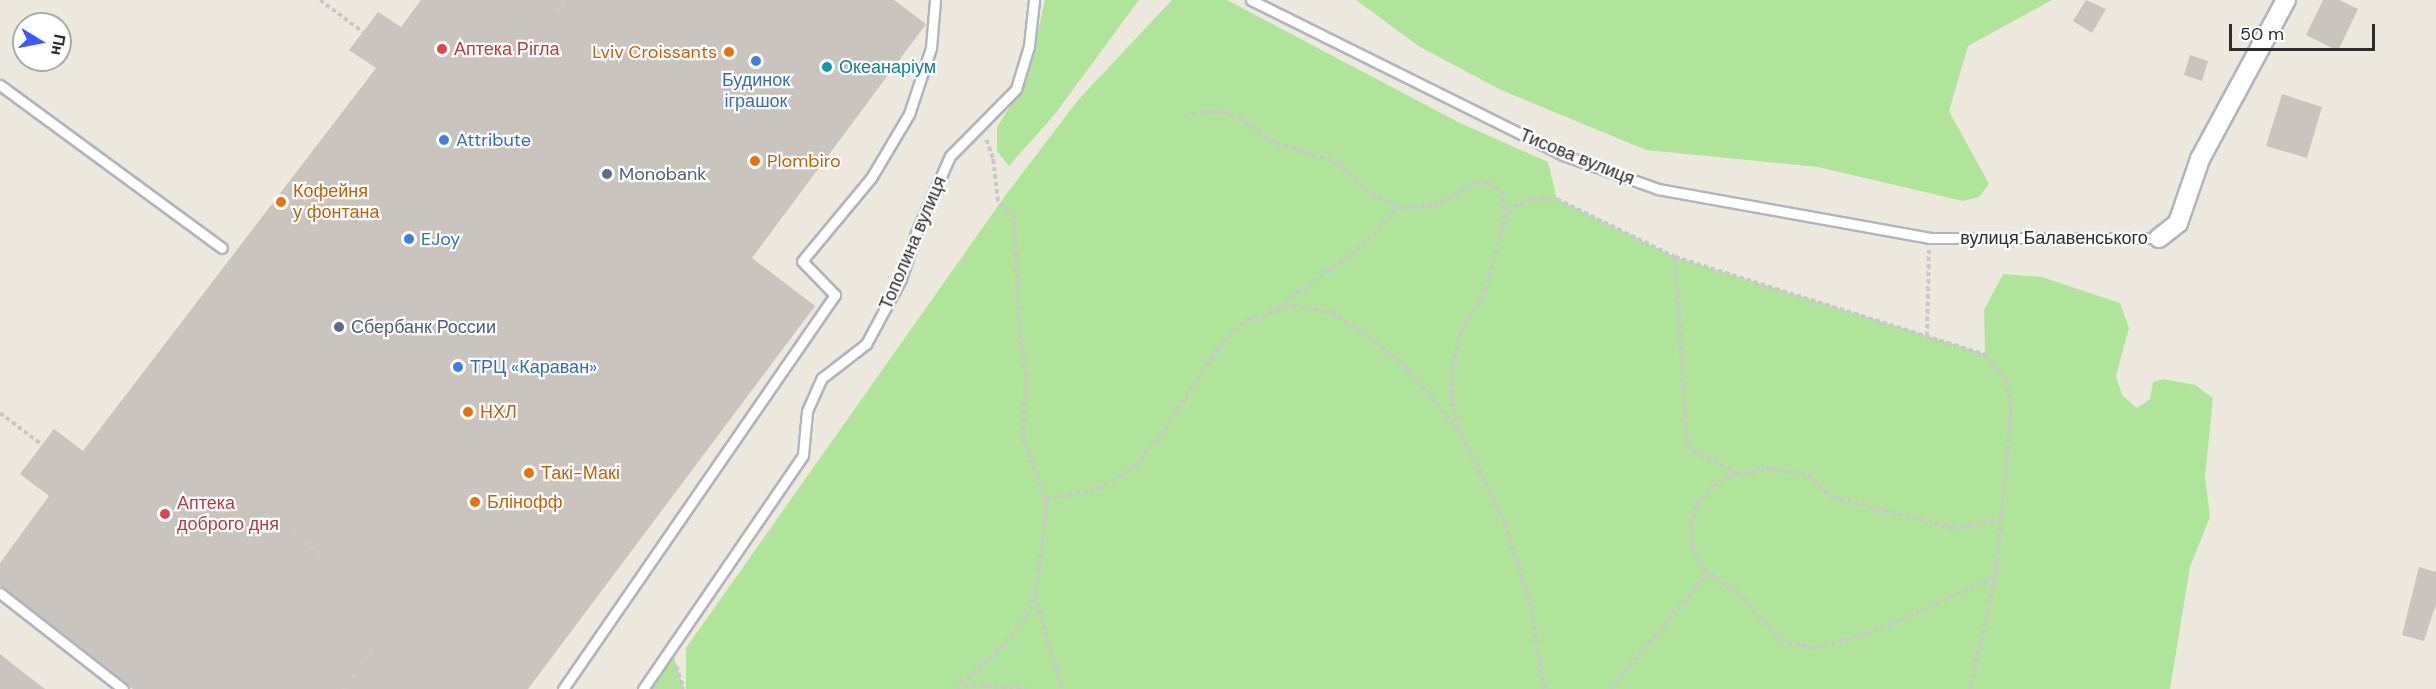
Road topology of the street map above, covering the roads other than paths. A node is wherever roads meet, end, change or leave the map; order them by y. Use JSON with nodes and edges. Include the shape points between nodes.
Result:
{"nodes":[{"id":1,"x":935,"y":0,"type":"edge"},
{"id":2,"x":1034,"y":0,"type":"edge"},
{"id":3,"x":1251,"y":0,"type":"edge"},
{"id":4,"x":2286,"y":0,"type":"edge"},
{"id":5,"x":0,"y":85,"type":"edge"},
{"id":6,"x":1929,"y":238,"type":"joint"},
{"id":7,"x":2159,"y":238,"type":"joint"},
{"id":8,"x":222,"y":248,"type":"dead end"},
{"id":9,"x":0,"y":592,"type":"edge"},
{"id":10,"x":123,"y":689,"type":"edge"},
{"id":11,"x":563,"y":689,"type":"edge"},
{"id":12,"x":643,"y":689,"type":"edge"}],
"edges":[{"from":1,"to":11,"type":"lane","via":[[931,48],[909,114],[871,178],[802,261],[835,295]]},
{"from":2,"to":12,"type":"lane","name":"Тополина вулиця","via":[[1029,46],[1016,89],[950,156],[916,233],[902,279],[866,344],[822,378],[807,411],[803,454]]},
{"from":3,"to":6,"type":"lane","name":"Тисова вулиця","via":[[1563,155],[1658,189]]},
{"from":4,"to":7,"type":"street","name":"вулиця Балавенського","via":[[2200,159],[2178,223]]},
{"from":5,"to":8,"type":"lane"},
{"from":6,"to":7,"type":"lane","name":"вулиця Балавенського"},
{"from":9,"to":10,"type":"lane"}]}
